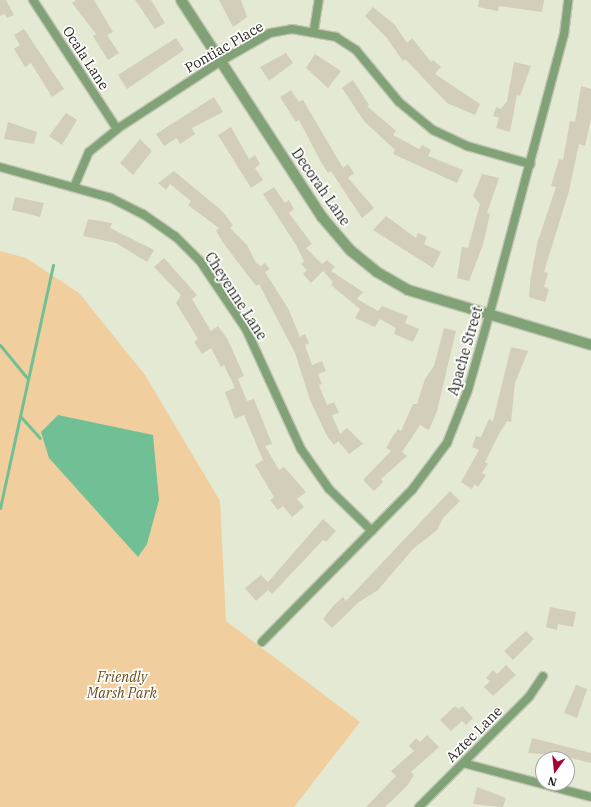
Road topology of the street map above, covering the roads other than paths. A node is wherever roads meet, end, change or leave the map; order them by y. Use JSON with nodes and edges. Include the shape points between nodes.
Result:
{"nodes":[{"id":1,"x":33,"y":0,"type":"edge"},
{"id":2,"x":181,"y":0,"type":"edge"},
{"id":3,"x":319,"y":0,"type":"edge"},
{"id":4,"x":568,"y":0,"type":"edge"},
{"id":5,"x":314,"y":30,"type":"junction"},
{"id":6,"x":221,"y":61,"type":"junction"},
{"id":7,"x":117,"y":130,"type":"junction"},
{"id":8,"x":530,"y":164,"type":"junction"},
{"id":9,"x":0,"y":167,"type":"edge"},
{"id":10,"x":74,"y":187,"type":"junction"},
{"id":11,"x":489,"y":316,"type":"junction"},
{"id":12,"x":591,"y":345,"type":"edge"},
{"id":13,"x":372,"y":532,"type":"junction"},
{"id":14,"x":262,"y":642,"type":"dead end"},
{"id":15,"x":543,"y":676,"type":"dead end"},
{"id":16,"x":463,"y":763,"type":"junction"},
{"id":17,"x":591,"y":797,"type":"edge"},
{"id":18,"x":419,"y":807,"type":"edge"}],
"edges":[{"from":1,"to":7,"type":"street","name":"Ocala Lane"},
{"from":2,"to":6,"type":"street","name":"Decorah Lane"},
{"from":3,"to":5,"type":"street"},
{"from":4,"to":8,"type":"street","name":"Apache Street","via":[[564,35]]},
{"from":5,"to":6,"type":"street","name":"Pontiac Place","via":[[292,29],[270,33]]},
{"from":5,"to":8,"type":"street","name":"Pontiac Place","via":[[336,37],[356,50],[399,102],[433,130],[467,146]]},
{"from":6,"to":7,"type":"street","name":"Pontiac Place"},
{"from":6,"to":11,"type":"street","name":"Decorah Lane","via":[[322,217],[350,250],[377,272],[408,290]]},
{"from":7,"to":10,"type":"street","name":"Pontiac Place","via":[[89,152]]},
{"from":8,"to":11,"type":"street","name":"Apache Street"},
{"from":9,"to":10,"type":"street","name":"Cheyenne Lane"},
{"from":10,"to":13,"type":"street","name":"Cheyenne Lane","via":[[111,198],[143,214],[175,236],[200,261],[246,329],[301,448],[329,489]]},
{"from":11,"to":12,"type":"street","name":"Decorah Lane"},
{"from":11,"to":13,"type":"street","name":"Apache Street","via":[[468,390],[447,443],[412,490]]},
{"from":13,"to":14,"type":"street","name":"Apache Street"},
{"from":15,"to":16,"type":"street","name":"Aztec Lane","via":[[529,697]]},
{"from":16,"to":17,"type":"street"},
{"from":16,"to":18,"type":"street","name":"Aztec Lane"}]}
